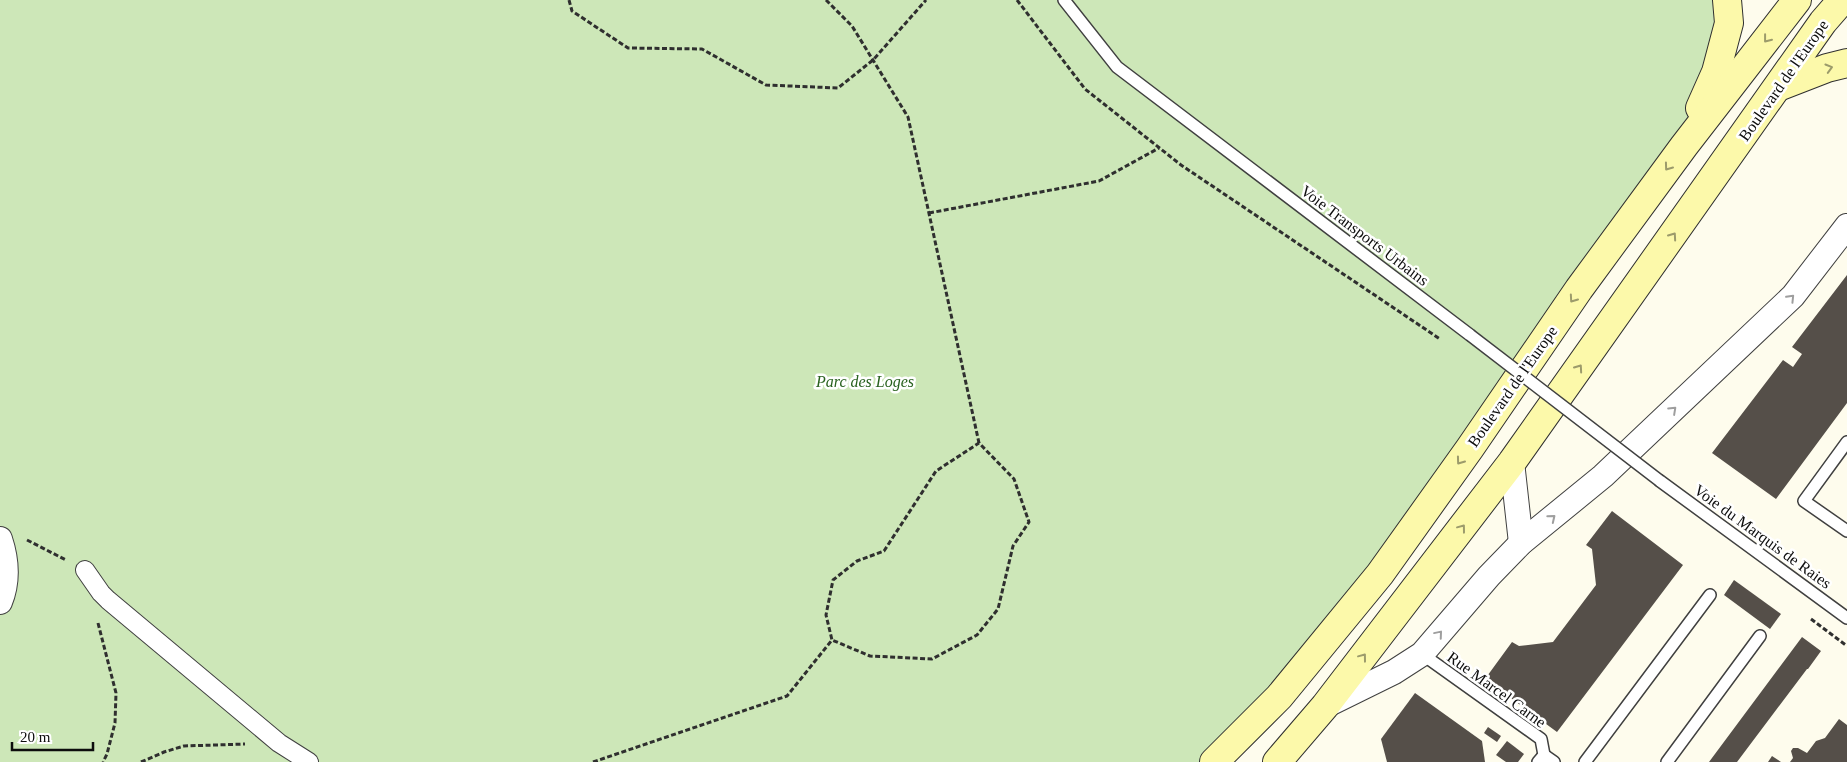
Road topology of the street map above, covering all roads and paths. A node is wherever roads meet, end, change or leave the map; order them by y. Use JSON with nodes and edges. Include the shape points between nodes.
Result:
{"nodes":[{"id":1,"x":568,"y":0,"type":"edge"},
{"id":2,"x":826,"y":0,"type":"edge"},
{"id":3,"x":926,"y":0,"type":"edge"},
{"id":4,"x":1017,"y":0,"type":"edge"},
{"id":5,"x":1064,"y":0,"type":"edge"},
{"id":6,"x":1728,"y":0,"type":"edge"},
{"id":7,"x":1797,"y":0,"type":"edge"},
{"id":8,"x":1842,"y":2,"type":"edge"},
{"id":9,"x":873,"y":60,"type":"junction"},
{"id":10,"x":1847,"y":63,"type":"edge"},
{"id":11,"x":1778,"y":87,"type":"junction"},
{"id":12,"x":1684,"y":146,"type":"junction"},
{"id":13,"x":1159,"y":148,"type":"junction"},
{"id":14,"x":929,"y":213,"type":"junction"},
{"id":15,"x":1847,"y":226,"type":"edge"},
{"id":16,"x":1442,"y":341,"type":"dead end"},
{"id":17,"x":1847,"y":442,"type":"edge"},
{"id":18,"x":979,"y":443,"type":"junction"},
{"id":19,"x":1512,"y":462,"type":"junction"},
{"id":20,"x":1660,"y":481,"type":"joint"},
{"id":21,"x":1847,"y":531,"type":"edge"},
{"id":22,"x":0,"y":539,"type":"edge"},
{"id":23,"x":25,"y":539,"type":"dead end"},
{"id":24,"x":1521,"y":543,"type":"junction"},
{"id":25,"x":85,"y":570,"type":"joint"},
{"id":26,"x":1710,"y":596,"type":"dead end"},
{"id":27,"x":0,"y":602,"type":"edge"},
{"id":28,"x":97,"y":617,"type":"dead end"},
{"id":29,"x":1847,"y":618,"type":"edge"},
{"id":30,"x":1760,"y":636,"type":"dead end"},
{"id":31,"x":832,"y":640,"type":"junction"},
{"id":32,"x":1422,"y":654,"type":"junction"},
{"id":33,"x":1325,"y":706,"type":"junction"},
{"id":34,"x":279,"y":743,"type":"junction"},
{"id":35,"x":1541,"y":758,"type":"edge"},
{"id":36,"x":102,"y":762,"type":"edge"},
{"id":37,"x":141,"y":762,"type":"edge"},
{"id":38,"x":309,"y":762,"type":"edge"},
{"id":39,"x":593,"y":762,"type":"edge"},
{"id":40,"x":1214,"y":762,"type":"edge"},
{"id":41,"x":1277,"y":762,"type":"edge"},
{"id":42,"x":1554,"y":762,"type":"edge"},
{"id":43,"x":1585,"y":762,"type":"edge"},
{"id":44,"x":1667,"y":762,"type":"edge"}],
"edges":[{"from":1,"to":9,"type":"path","via":[[572,11],[628,48],[702,49],[766,85],[838,88]]},
{"from":2,"to":9,"type":"path","via":[[852,26]]},
{"from":3,"to":9,"type":"path"},
{"from":4,"to":13,"type":"path","via":[[1085,89]]},
{"from":5,"to":20,"type":"lane","name":"Voie Transports Urbains","bridge":true,"via":[[1117,67]]},
{"from":6,"to":12,"type":"main road","via":[[1729,22],[1716,72]]},
{"from":7,"to":12,"type":"main road","name":"Boulevard de l'Europe","one_way":true},
{"from":8,"to":11,"type":"main road","name":"Boulevard de l'Europe","via":[[1823,22]]},
{"from":9,"to":14,"type":"path","via":[[908,117]]},
{"from":11,"to":10,"type":"main road","one_way":true},
{"from":19,"to":11,"type":"main road","name":"Boulevard de l'Europe","one_way":true},
{"from":12,"to":40,"type":"main road","name":"Boulevard de l'Europe","one_way":true,"via":[[1579,289],[1380,574],[1278,697]]},
{"from":13,"to":14,"type":"path","via":[[1099,181]]},
{"from":13,"to":16,"type":"path"},
{"from":14,"to":18,"type":"path"},
{"from":24,"to":15,"type":"street","one_way":true,"via":[[1603,476],[1793,296]]},
{"from":17,"to":21,"type":"lane","via":[[1804,501]]},
{"from":18,"to":31,"type":"path","via":[[936,471],[884,552],[857,561],[833,580],[826,615]]},
{"from":18,"to":31,"type":"path","via":[[1014,479],[1028,522],[1013,546],[998,609],[977,634],[932,659],[870,656]]},
{"from":19,"to":24,"type":"street"},
{"from":33,"to":19,"type":"main road","name":"Boulevard de l'Europe","one_way":true},
{"from":20,"to":29,"type":"lane","name":"Voie du Marquis de Raies"},
{"from":22,"to":27,"type":"street","via":[[7,560]]},
{"from":23,"to":25,"type":"path"},
{"from":32,"to":24,"type":"street","one_way":true},
{"from":25,"to":34,"type":"street","via":[[108,600]]},
{"from":26,"to":43,"type":"lane"},
{"from":28,"to":36,"type":"path","via":[[116,693],[115,723]]},
{"from":30,"to":44,"type":"lane"},
{"from":31,"to":39,"type":"path","via":[[787,696]]},
{"from":32,"to":33,"type":"street","via":[[1394,672]]},
{"from":32,"to":35,"type":"lane","name":"Rue Marcel Carne","via":[[1540,739]]},
{"from":33,"to":41,"type":"main road","name":"Boulevard de l'Europe"},
{"from":34,"to":37,"type":"path","via":[[184,746]]},
{"from":34,"to":38,"type":"street"},
{"from":35,"to":42,"type":"lane"}]}
